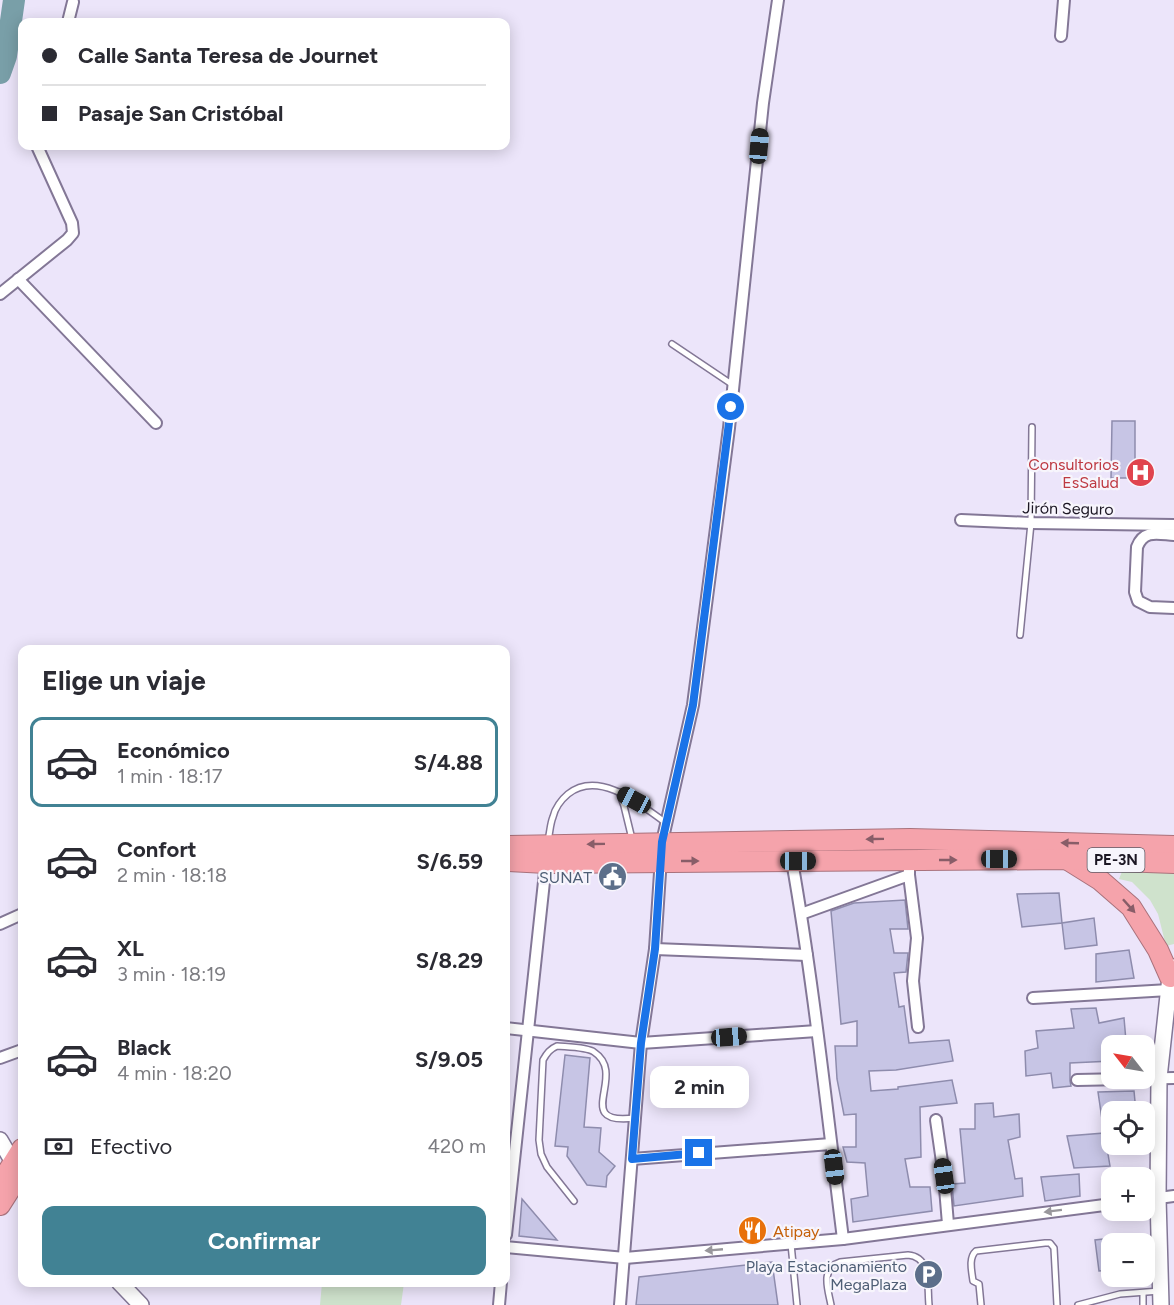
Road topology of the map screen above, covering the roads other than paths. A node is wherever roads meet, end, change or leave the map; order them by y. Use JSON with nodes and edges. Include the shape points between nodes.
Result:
{"nodes":[{"id":1,"x":778,"y":0,"type":"edge"},
{"id":2,"x":1064,"y":0,"type":"edge"},
{"id":3,"x":74,"y":2,"type":"dead end"},
{"id":4,"x":69,"y":18,"type":"edge"},
{"id":5,"x":1061,"y":36,"type":"dead end"},
{"id":6,"x":39,"y":150,"type":"edge"},
{"id":7,"x":18,"y":279,"type":"junction"},
{"id":8,"x":0,"y":294,"type":"edge"},
{"id":9,"x":672,"y":344,"type":"dead end"},
{"id":10,"x":733,"y":385,"type":"junction"},
{"id":11,"x":156,"y":423,"type":"dead end"},
{"id":12,"x":1032,"y":427,"type":"dead end"},
{"id":13,"x":961,"y":520,"type":"dead end"},
{"id":14,"x":1031,"y":523,"type":"junction"},
{"id":15,"x":1174,"y":525,"type":"edge"},
{"id":16,"x":1174,"y":535,"type":"edge"},
{"id":17,"x":1174,"y":608,"type":"edge"},
{"id":18,"x":1020,"y":635,"type":"dead end"},
{"id":19,"x":619,"y":792,"type":"junction"},
{"id":20,"x":666,"y":823,"type":"junction"},
{"id":21,"x":910,"y":839,"type":"junction"},
{"id":22,"x":633,"y":843,"type":"junction"},
{"id":23,"x":1174,"y":846,"type":"edge"},
{"id":24,"x":510,"y":847,"type":"edge"},
{"id":25,"x":661,"y":852,"type":"junction"},
{"id":26,"x":546,"y":854,"type":"junction"},
{"id":27,"x":1066,"y":859,"type":"junction"},
{"id":28,"x":510,"y":860,"type":"edge"},
{"id":29,"x":792,"y":861,"type":"junction"},
{"id":30,"x":1174,"y":863,"type":"edge"},
{"id":31,"x":909,"y":867,"type":"junction"},
{"id":32,"x":801,"y":914,"type":"junction"},
{"id":33,"x":18,"y":916,"type":"edge"},
{"id":34,"x":0,"y":924,"type":"edge"},
{"id":35,"x":655,"y":949,"type":"junction"},
{"id":36,"x":807,"y":955,"type":"junction"},
{"id":37,"x":1171,"y":977,"type":"edge"},
{"id":38,"x":1033,"y":998,"type":"dead end"},
{"id":39,"x":918,"y":1027,"type":"dead end"},
{"id":40,"x":510,"y":1028,"type":"edge"},
{"id":41,"x":528,"y":1030,"type":"junction"},
{"id":42,"x":817,"y":1031,"type":"junction"},
{"id":43,"x":641,"y":1043,"type":"junction"},
{"id":44,"x":18,"y":1051,"type":"edge"},
{"id":45,"x":0,"y":1058,"type":"edge"},
{"id":46,"x":1166,"y":1078,"type":"edge"},
{"id":47,"x":1077,"y":1080,"type":"dead end"},
{"id":48,"x":635,"y":1118,"type":"junction"},
{"id":49,"x":936,"y":1120,"type":"dead end"},
{"id":50,"x":0,"y":1140,"type":"edge"},
{"id":51,"x":831,"y":1144,"type":"junction"},
{"id":52,"x":632,"y":1159,"type":"junction"},
{"id":53,"x":18,"y":1166,"type":"edge"},
{"id":54,"x":0,"y":1184,"type":"edge"},
{"id":55,"x":510,"y":1198,"type":"edge"},
{"id":56,"x":1159,"y":1198,"type":"edge"},
{"id":57,"x":574,"y":1202,"type":"dead end"},
{"id":58,"x":0,"y":1205,"type":"edge"},
{"id":59,"x":1101,"y":1205,"type":"edge"},
{"id":60,"x":948,"y":1224,"type":"junction"},
{"id":61,"x":843,"y":1239,"type":"junction"},
{"id":62,"x":791,"y":1243,"type":"junction"},
{"id":63,"x":510,"y":1247,"type":"edge"},
{"id":64,"x":625,"y":1258,"type":"junction"},
{"id":65,"x":501,"y":1287,"type":"edge"},
{"id":66,"x":124,"y":1293,"type":"edge"},
{"id":67,"x":1143,"y":1293,"type":"junction"},
{"id":68,"x":1161,"y":1298,"type":"edge"},
{"id":69,"x":141,"y":1305,"type":"edge"},
{"id":70,"x":499,"y":1305,"type":"edge"},
{"id":71,"x":620,"y":1305,"type":"edge"},
{"id":72,"x":797,"y":1305,"type":"edge"},
{"id":73,"x":831,"y":1305,"type":"edge"},
{"id":74,"x":929,"y":1305,"type":"edge"},
{"id":75,"x":981,"y":1305,"type":"edge"},
{"id":76,"x":1057,"y":1305,"type":"edge"},
{"id":77,"x":1078,"y":1305,"type":"edge"},
{"id":78,"x":1143,"y":1305,"type":"edge"}],
"edges":[{"from":1,"to":10,"type":"street"},
{"from":2,"to":5,"type":"street"},
{"from":3,"to":4,"type":"street"},
{"from":6,"to":7,"type":"street","via":[[73,233]]},
{"from":7,"to":8,"type":"street"},
{"from":7,"to":11,"type":"street"},
{"from":9,"to":10,"type":"lane"},
{"from":10,"to":20,"type":"street","via":[[693,705]]},
{"from":12,"to":14,"type":"lane"},
{"from":13,"to":14,"type":"street","name":"Jirón Seguro"},
{"from":14,"to":15,"type":"street","name":"Jirón Seguro"},
{"from":14,"to":18,"type":"lane"},
{"from":16,"to":17,"type":"street","via":[[1150,534],[1139,541],[1135,592],[1138,600],[1150,607]]},
{"from":19,"to":20,"type":"lane"},
{"from":19,"to":22,"type":"lane"},
{"from":19,"to":26,"type":"lane","via":[[587,786],[565,796],[553,815]]},
{"from":20,"to":25,"type":"street"},
{"from":23,"to":21,"type":"highway","number":"PE-3N","one_way":true},
{"from":21,"to":25,"type":"highway","number":"PE-3N","one_way":true},
{"from":21,"to":31,"type":"street"},
{"from":22,"to":25,"type":"highway","number":"PE-3N"},
{"from":22,"to":26,"type":"highway","number":"PE-3N","one_way":true},
{"from":24,"to":26,"type":"highway","number":"PE-3N"},
{"from":25,"to":26,"type":"highway","number":"PE-3N"},
{"from":25,"to":29,"type":"highway","number":"PE-3N","one_way":true},
{"from":25,"to":35,"type":"street"},
{"from":26,"to":28,"type":"highway","number":"PE-3N"},
{"from":26,"to":41,"type":"street"},
{"from":27,"to":30,"type":"highway","number":"PE-3N"},
{"from":31,"to":27,"type":"highway","number":"PE-3N","one_way":true},
{"from":27,"to":37,"type":"highway","one_way":true,"via":[[1100,880],[1131,907]]},
{"from":29,"to":31,"type":"highway","number":"PE-3N"},
{"from":29,"to":32,"type":"street"},
{"from":31,"to":32,"type":"street"},
{"from":31,"to":39,"type":"street","via":[[917,938],[914,981]]},
{"from":32,"to":36,"type":"street"},
{"from":33,"to":34,"type":"street"},
{"from":35,"to":36,"type":"street"},
{"from":35,"to":43,"type":"street"},
{"from":36,"to":42,"type":"street"},
{"from":37,"to":38,"type":"street"},
{"from":37,"to":46,"type":"street"},
{"from":40,"to":41,"type":"street"},
{"from":41,"to":43,"type":"street"},
{"from":41,"to":55,"type":"street"},
{"from":42,"to":43,"type":"street"},
{"from":42,"to":51,"type":"street"},
{"from":43,"to":48,"type":"street"},
{"from":44,"to":45,"type":"street"},
{"from":46,"to":47,"type":"street"},
{"from":46,"to":56,"type":"street"},
{"from":48,"to":52,"type":"street"},
{"from":48,"to":57,"type":"lane","via":[[617,1120],[604,1114],[607,1071],[592,1050],[557,1046],[547,1053],[543,1060],[541,1154]]},
{"from":49,"to":60,"type":"street"},
{"from":50,"to":53,"type":"street"},
{"from":51,"to":52,"type":"street"},
{"from":51,"to":61,"type":"street"},
{"from":52,"to":64,"type":"street"},
{"from":53,"to":54,"type":"highway"},
{"from":53,"to":58,"type":"highway"},
{"from":56,"to":68,"type":"street"},
{"from":59,"to":60,"type":"street","one_way":true},
{"from":60,"to":61,"type":"street"},
{"from":61,"to":62,"type":"street"},
{"from":62,"to":64,"type":"street","one_way":true},
{"from":62,"to":72,"type":"lane"},
{"from":63,"to":64,"type":"street"},
{"from":64,"to":71,"type":"street"},
{"from":65,"to":70,"type":"street"},
{"from":66,"to":69,"type":"street"},
{"from":67,"to":68,"type":"lane"},
{"from":67,"to":77,"type":"lane","via":[[1120,1294]]},
{"from":67,"to":78,"type":"lane"},
{"from":73,"to":74,"type":"lane","via":[[827,1281],[832,1265],[908,1256],[916,1256],[926,1266]]},
{"from":75,"to":76,"type":"lane","via":[[980,1284],[973,1281],[971,1258],[976,1251],[1045,1242],[1054,1248]]}]}
